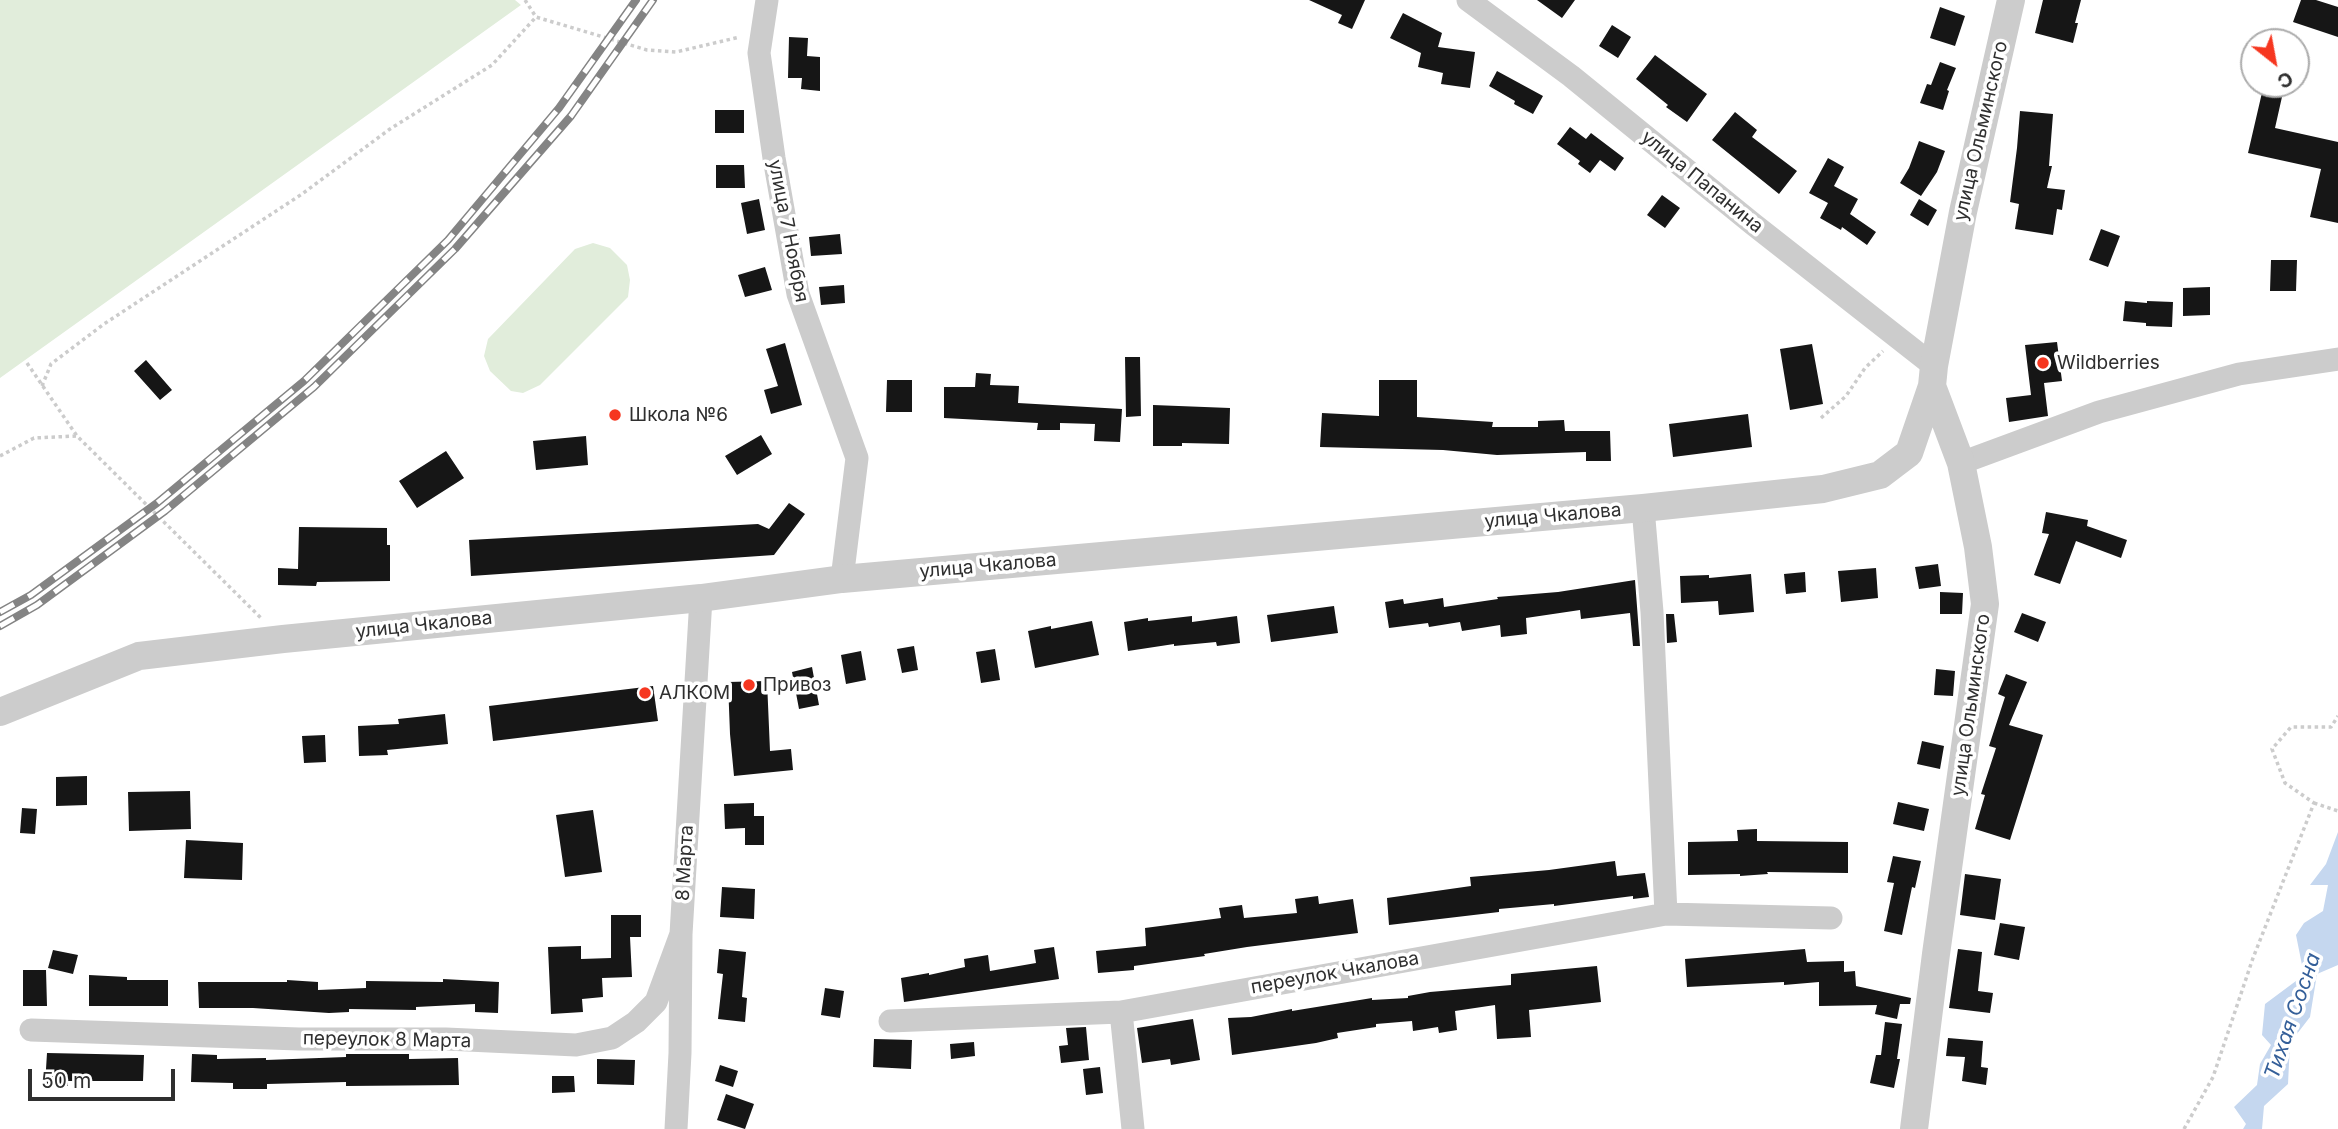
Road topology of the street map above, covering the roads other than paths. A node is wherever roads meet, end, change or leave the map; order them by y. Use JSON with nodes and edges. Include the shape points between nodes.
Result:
{"nodes":[{"id":1,"x":767,"y":0,"type":"edge"},
{"id":2,"x":1468,"y":0,"type":"edge"},
{"id":3,"x":2011,"y":0,"type":"edge"},
{"id":4,"x":2338,"y":359,"type":"edge"},
{"id":5,"x":1933,"y":376,"type":"junction"},
{"id":6,"x":1961,"y":463,"type":"junction"},
{"id":7,"x":1643,"y":508,"type":"junction"},
{"id":8,"x":842,"y":579,"type":"junction"},
{"id":9,"x":701,"y":598,"type":"junction"},
{"id":10,"x":0,"y":712,"type":"edge"},
{"id":11,"x":1666,"y":914,"type":"junction"},
{"id":12,"x":1831,"y":918,"type":"dead end"},
{"id":13,"x":681,"y":934,"type":"junction"},
{"id":14,"x":1121,"y":1012,"type":"junction"},
{"id":15,"x":890,"y":1021,"type":"dead end"},
{"id":16,"x":31,"y":1030,"type":"dead end"},
{"id":17,"x":676,"y":1129,"type":"edge"},
{"id":18,"x":1133,"y":1129,"type":"edge"},
{"id":19,"x":1914,"y":1129,"type":"edge"}],
"edges":[{"from":1,"to":8,"type":"street","name":"улица 7 Ноября","via":[[759,53],[798,294],[857,458]]},
{"from":2,"to":5,"type":"street","name":"улица Папанина","via":[[1571,76],[1897,337]]},
{"from":3,"to":5,"type":"street","name":"улица Ольминского","via":[[1963,212]]},
{"from":4,"to":6,"type":"street","via":[[2239,374],[2099,412]]},
{"from":5,"to":6,"type":"street","name":"улица Ольминского"},
{"from":5,"to":7,"type":"street","name":"улица Чкалова","via":[[1909,453],[1880,475],[1823,489]]},
{"from":6,"to":19,"type":"street","name":"улица Ольминского","via":[[1985,604]]},
{"from":7,"to":8,"type":"street","name":"улица Чкалова"},
{"from":7,"to":11,"type":"street"},
{"from":8,"to":9,"type":"street","name":"улица Чкалова"},
{"from":9,"to":10,"type":"street","name":"улица Чкалова","via":[[139,656]]},
{"from":9,"to":13,"type":"street","name":"8 Марта"},
{"from":11,"to":12,"type":"street","name":"переулок Чкалова"},
{"from":11,"to":14,"type":"street","name":"переулок Чкалова"},
{"from":13,"to":16,"type":"street","name":"переулок 8 Марта","via":[[656,1002],[612,1038],[576,1045]]},
{"from":13,"to":17,"type":"street","name":"8 Марта"},
{"from":14,"to":15,"type":"street","name":"переулок Чкалова"},
{"from":14,"to":18,"type":"street"}]}
